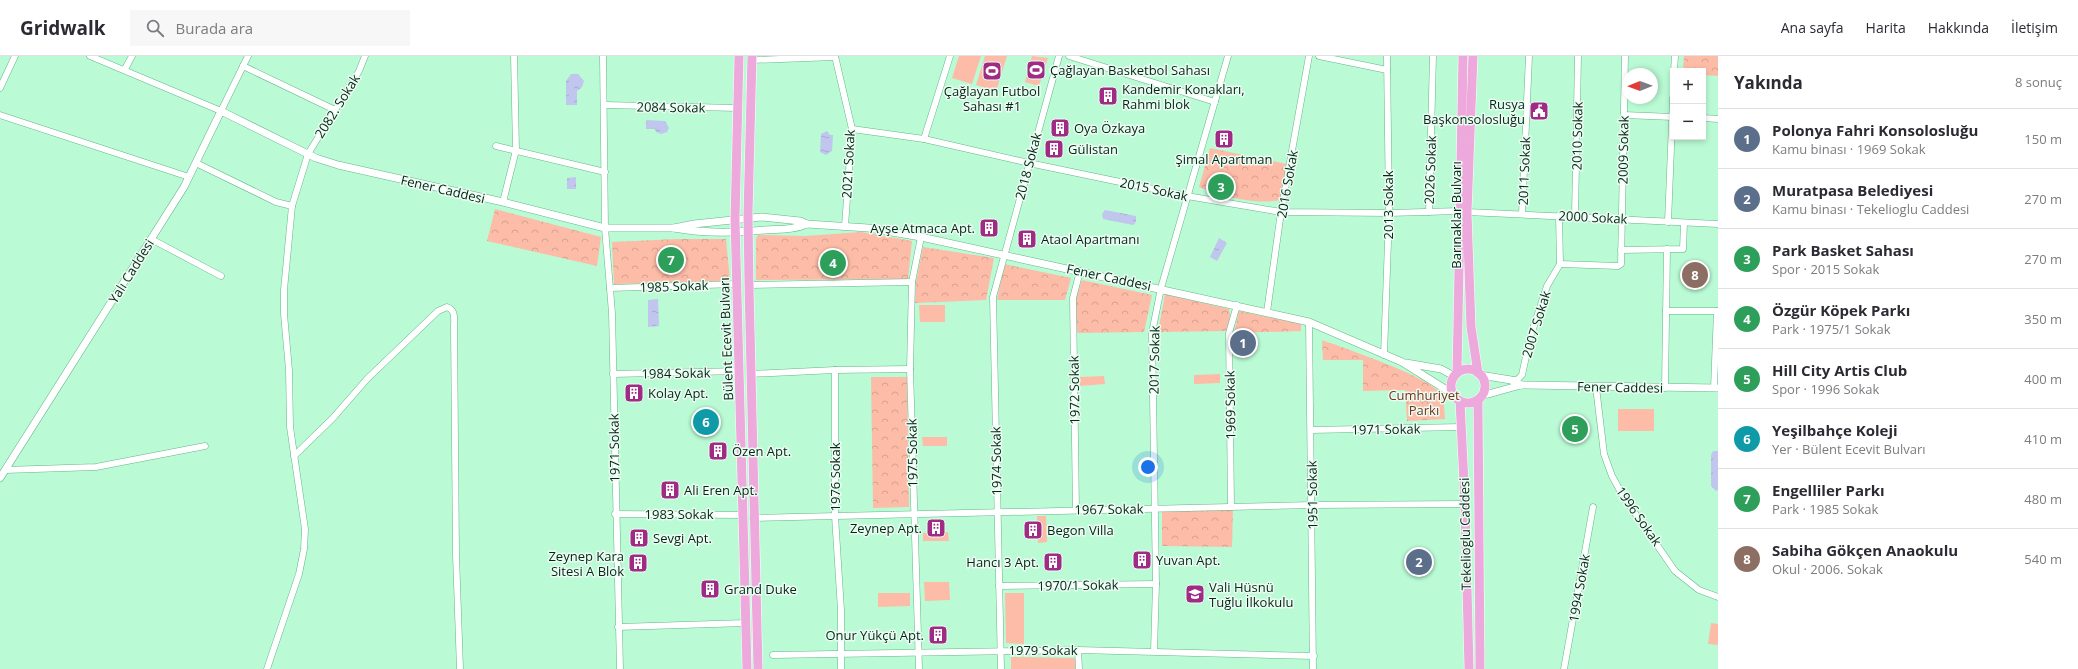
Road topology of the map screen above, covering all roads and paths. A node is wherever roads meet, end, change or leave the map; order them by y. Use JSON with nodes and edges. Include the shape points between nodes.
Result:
{"nodes":[{"id":1,"x":15,"y":56,"type":"edge"},
{"id":2,"x":90,"y":56,"type":"edge"},
{"id":3,"x":132,"y":56,"type":"edge"},
{"id":4,"x":248,"y":56,"type":"edge"},
{"id":5,"x":365,"y":56,"type":"edge"},
{"id":6,"x":514,"y":56,"type":"edge"},
{"id":7,"x":603,"y":56,"type":"edge"},
{"id":8,"x":740,"y":56,"type":"edge"},
{"id":9,"x":950,"y":56,"type":"edge"},
{"id":10,"x":1059,"y":56,"type":"edge"},
{"id":11,"x":1069,"y":56,"type":"edge"},
{"id":12,"x":1228,"y":56,"type":"edge"},
{"id":13,"x":1309,"y":56,"type":"edge"},
{"id":14,"x":1319,"y":56,"type":"edge"},
{"id":15,"x":1387,"y":56,"type":"edge"},
{"id":16,"x":1433,"y":56,"type":"edge"},
{"id":17,"x":1463,"y":56,"type":"edge"},
{"id":18,"x":1473,"y":56,"type":"edge"},
{"id":19,"x":1529,"y":56,"type":"edge"},
{"id":20,"x":1578,"y":56,"type":"edge"},
{"id":21,"x":1625,"y":56,"type":"edge"},
{"id":22,"x":1675,"y":56,"type":"edge"},
{"id":23,"x":835,"y":57,"type":"edge"},
{"id":24,"x":752,"y":58,"type":"edge"},
{"id":25,"x":243,"y":66,"type":"junction"},
{"id":26,"x":1674,"y":68,"type":"edge"},
{"id":27,"x":125,"y":69,"type":"junction"},
{"id":28,"x":1386,"y":70,"type":"junction"},
{"id":29,"x":0,"y":88,"type":"edge"},
{"id":30,"x":1215,"y":102,"type":"junction"},
{"id":31,"x":604,"y":105,"type":"junction"},
{"id":32,"x":738,"y":108,"type":"junction"},
{"id":33,"x":335,"y":110,"type":"junction"},
{"id":34,"x":221,"y":111,"type":"junction"},
{"id":35,"x":0,"y":115,"type":"edge"},
{"id":36,"x":1624,"y":115,"type":"junction"},
{"id":37,"x":1670,"y":117,"type":"edge"},
{"id":38,"x":1706,"y":118,"type":"edge"},
{"id":39,"x":1718,"y":119,"type":"edge"},
{"id":40,"x":852,"y":130,"type":"junction"},
{"id":41,"x":924,"y":139,"type":"junction"},
{"id":42,"x":1671,"y":140,"type":"edge"},
{"id":43,"x":496,"y":146,"type":"dead end"},
{"id":44,"x":516,"y":150,"type":"junction"},
{"id":45,"x":308,"y":154,"type":"junction"},
{"id":46,"x":196,"y":163,"type":"junction"},
{"id":47,"x":1029,"y":163,"type":"junction"},
{"id":48,"x":605,"y":172,"type":"junction"},
{"id":49,"x":190,"y":177,"type":"junction"},
{"id":50,"x":1187,"y":196,"type":"junction"},
{"id":51,"x":503,"y":202,"type":"junction"},
{"id":52,"x":292,"y":206,"type":"junction"},
{"id":53,"x":1281,"y":212,"type":"junction"},
{"id":54,"x":1429,"y":212,"type":"junction"},
{"id":55,"x":1464,"y":212,"type":"junction"},
{"id":56,"x":1389,"y":213,"type":"junction"},
{"id":57,"x":1522,"y":214,"type":"junction"},
{"id":58,"x":1559,"y":216,"type":"junction"},
{"id":59,"x":1575,"y":216,"type":"junction"},
{"id":60,"x":748,"y":218,"type":"junction"},
{"id":61,"x":735,"y":219,"type":"junction"},
{"id":62,"x":1621,"y":219,"type":"junction"},
{"id":63,"x":1668,"y":222,"type":"junction"},
{"id":64,"x":1684,"y":223,"type":"junction"},
{"id":65,"x":807,"y":224,"type":"junction"},
{"id":66,"x":1718,"y":224,"type":"edge"},
{"id":67,"x":845,"y":226,"type":"junction"},
{"id":68,"x":605,"y":228,"type":"junction"},
{"id":69,"x":674,"y":228,"type":"junction"},
{"id":70,"x":736,"y":233,"type":"junction"},
{"id":71,"x":749,"y":233,"type":"junction"},
{"id":72,"x":921,"y":237,"type":"junction"},
{"id":73,"x":151,"y":239,"type":"junction"},
{"id":74,"x":1667,"y":249,"type":"junction"},
{"id":75,"x":1621,"y":250,"type":"junction"},
{"id":76,"x":1005,"y":254,"type":"junction"},
{"id":77,"x":1560,"y":264,"type":"junction"},
{"id":78,"x":1080,"y":271,"type":"junction"},
{"id":79,"x":221,"y":276,"type":"dead end"},
{"id":80,"x":912,"y":282,"type":"junction"},
{"id":81,"x":737,"y":284,"type":"junction"},
{"id":82,"x":749,"y":285,"type":"junction"},
{"id":83,"x":610,"y":288,"type":"junction"},
{"id":84,"x":1161,"y":288,"type":"junction"},
{"id":85,"x":1236,"y":305,"type":"junction"},
{"id":86,"x":1666,"y":311,"type":"junction"},
{"id":87,"x":1718,"y":311,"type":"edge"},
{"id":88,"x":1268,"y":312,"type":"junction"},
{"id":89,"x":1309,"y":322,"type":"junction"},
{"id":90,"x":1384,"y":355,"type":"junction"},
{"id":91,"x":1402,"y":362,"type":"junction"},
{"id":92,"x":910,"y":369,"type":"junction"},
{"id":93,"x":835,"y":370,"type":"junction"},
{"id":94,"x":740,"y":371,"type":"junction"},
{"id":95,"x":613,"y":374,"type":"junction"},
{"id":96,"x":750,"y":374,"type":"junction"},
{"id":97,"x":1479,"y":374,"type":"junction"},
{"id":98,"x":1456,"y":375,"type":"junction"},
{"id":99,"x":1511,"y":380,"type":"junction"},
{"id":100,"x":1521,"y":385,"type":"junction"},
{"id":101,"x":1596,"y":387,"type":"junction"},
{"id":102,"x":1665,"y":388,"type":"junction"},
{"id":103,"x":1716,"y":388,"type":"edge"},
{"id":104,"x":1453,"y":394,"type":"junction"},
{"id":105,"x":1479,"y":398,"type":"junction"},
{"id":106,"x":1460,"y":401,"type":"junction"},
{"id":107,"x":1461,"y":427,"type":"junction"},
{"id":108,"x":1311,"y":430,"type":"junction"},
{"id":109,"x":205,"y":446,"type":"dead end"},
{"id":110,"x":294,"y":456,"type":"junction"},
{"id":111,"x":5,"y":470,"type":"junction"},
{"id":112,"x":0,"y":478,"type":"edge"},
{"id":113,"x":1465,"y":504,"type":"junction"},
{"id":114,"x":1312,"y":505,"type":"junction"},
{"id":115,"x":1231,"y":507,"type":"junction"},
{"id":116,"x":1593,"y":507,"type":"dead end"},
{"id":117,"x":1154,"y":508,"type":"junction"},
{"id":118,"x":1076,"y":510,"type":"junction"},
{"id":119,"x":997,"y":512,"type":"junction"},
{"id":120,"x":615,"y":514,"type":"junction"},
{"id":121,"x":913,"y":514,"type":"junction"},
{"id":122,"x":744,"y":515,"type":"junction"},
{"id":123,"x":836,"y":516,"type":"junction"},
{"id":124,"x":753,"y":518,"type":"junction"},
{"id":125,"x":1156,"y":584,"type":"junction"},
{"id":126,"x":999,"y":586,"type":"junction"},
{"id":127,"x":1718,"y":597,"type":"edge"},
{"id":128,"x":746,"y":623,"type":"junction"},
{"id":129,"x":618,"y":627,"type":"junction"},
{"id":130,"x":1001,"y":650,"type":"junction"},
{"id":131,"x":1078,"y":650,"type":"junction"},
{"id":132,"x":918,"y":651,"type":"junction"},
{"id":133,"x":1154,"y":651,"type":"junction"},
{"id":134,"x":841,"y":652,"type":"junction"},
{"id":135,"x":773,"y":655,"type":"dead end"},
{"id":136,"x":1314,"y":656,"type":"junction"},
{"id":137,"x":267,"y":669,"type":"edge"},
{"id":138,"x":460,"y":669,"type":"edge"},
{"id":139,"x":620,"y":669,"type":"edge"},
{"id":140,"x":747,"y":669,"type":"edge"},
{"id":141,"x":758,"y":669,"type":"edge"},
{"id":142,"x":841,"y":669,"type":"edge"},
{"id":143,"x":919,"y":669,"type":"edge"},
{"id":144,"x":1001,"y":669,"type":"edge"},
{"id":145,"x":1079,"y":669,"type":"edge"},
{"id":146,"x":1313,"y":669,"type":"edge"},
{"id":147,"x":1469,"y":669,"type":"edge"},
{"id":148,"x":1480,"y":669,"type":"edge"},
{"id":149,"x":1564,"y":669,"type":"edge"}],
"edges":[{"from":1,"to":29,"type":"street"},
{"from":2,"to":27,"type":"street"},
{"from":3,"to":27,"type":"street"},
{"from":4,"to":25,"type":"street","name":"Yalı Caddesi"},
{"from":5,"to":33,"type":"street","name":"2082. Sokak","via":[[359,71]]},
{"from":6,"to":44,"type":"street"},
{"from":7,"to":31,"type":"street","name":"1971 Sokak"},
{"from":8,"to":32,"type":"main road","name":"Bülent Ecevit Bulvarı"},
{"from":9,"to":41,"type":"street"},
{"from":10,"to":47,"type":"street","name":"2018 Sokak"},
{"from":11,"to":30,"type":"street"},
{"from":12,"to":30,"type":"street","name":"2017 Sokak"},
{"from":13,"to":53,"type":"street","name":"2016 Sokak"},
{"from":14,"to":28,"type":"street"},
{"from":15,"to":28,"type":"street","name":"2013 Sokak"},
{"from":16,"to":54,"type":"street","name":"2026 Sokak"},
{"from":17,"to":55,"type":"main road","name":"Barınaklar Bulvarı"},
{"from":18,"to":55,"type":"main road","name":"Barınaklar Bulvarı"},
{"from":19,"to":57,"type":"street","name":"2011 Sokak"},
{"from":20,"to":59,"type":"street","name":"2010 Sokak"},
{"from":21,"to":36,"type":"street","name":"2009 Sokak"},
{"from":22,"to":26,"type":"street"},
{"from":23,"to":24,"type":"street"},
{"from":23,"to":40,"type":"street","name":"2021 Sokak"},
{"from":24,"to":60,"type":"main road","name":"Bülent Ecevit Bulvarı"},
{"from":25,"to":33,"type":"street"},
{"from":25,"to":34,"type":"street","name":"Yalı Caddesi"},
{"from":27,"to":34,"type":"street"},
{"from":28,"to":56,"type":"street","name":"2013 Sokak"},
{"from":30,"to":50,"type":"street","name":"2017 Sokak"},
{"from":31,"to":32,"type":"street","name":"2084 Sokak"},
{"from":31,"to":48,"type":"street","name":"1971 Sokak"},
{"from":32,"to":61,"type":"main road","name":"Bülent Ecevit Bulvarı"},
{"from":33,"to":45,"type":"street","name":"2082. Sokak"},
{"from":34,"to":45,"type":"street","name":"Fener Caddesi"},
{"from":34,"to":46,"type":"street","name":"Yalı Caddesi"},
{"from":35,"to":49,"type":"street"},
{"from":36,"to":37,"type":"street"},
{"from":36,"to":62,"type":"street","name":"2009 Sokak"},
{"from":38,"to":39,"type":"street"},
{"from":40,"to":41,"type":"street","name":"2015 Sokak"},
{"from":40,"to":67,"type":"street","name":"2021 Sokak"},
{"from":41,"to":47,"type":"street","name":"2015 Sokak"},
{"from":42,"to":63,"type":"street"},
{"from":43,"to":44,"type":"street"},
{"from":44,"to":48,"type":"street"},
{"from":44,"to":51,"type":"street"},
{"from":45,"to":51,"type":"street","name":"Fener Caddesi","via":[[338,165]]},
{"from":45,"to":52,"type":"street","name":"2082. Sokak"},
{"from":46,"to":49,"type":"street","name":"Yalı Caddesi"},
{"from":46,"to":52,"type":"street","via":[[276,202]]},
{"from":47,"to":50,"type":"street","name":"2015 Sokak"},
{"from":47,"to":76,"type":"street","name":"2018 Sokak"},
{"from":48,"to":68,"type":"street","name":"1971 Sokak"},
{"from":49,"to":73,"type":"street","name":"Yalı Caddesi"},
{"from":50,"to":53,"type":"street","name":"2015 Sokak"},
{"from":50,"to":84,"type":"street","name":"2017 Sokak"},
{"from":51,"to":68,"type":"street","name":"Fener Caddesi"},
{"from":52,"to":110,"type":"street","name":"2082. Sokak","via":[[284,314]]},
{"from":53,"to":56,"type":"street","name":"2015 Sokak"},
{"from":53,"to":88,"type":"street","name":"2016 Sokak"},
{"from":54,"to":55,"type":"street","name":"2015 Sokak"},
{"from":54,"to":56,"type":"street","name":"2015 Sokak"},
{"from":55,"to":57,"type":"street","name":"2000 Sokak"},
{"from":55,"to":97,"type":"main road","name":"Barınaklar Bulvarı","via":[[1471,327]]},
{"from":55,"to":98,"type":"main road","name":"Barınaklar Bulvarı"},
{"from":56,"to":90,"type":"street","name":"2013 Sokak"},
{"from":57,"to":58,"type":"street","name":"2000 Sokak"},
{"from":58,"to":59,"type":"street","name":"2000 Sokak"},
{"from":58,"to":77,"type":"street"},
{"from":59,"to":62,"type":"street","name":"2000 Sokak"},
{"from":60,"to":61,"type":"street","name":"Fener Caddesi"},
{"from":60,"to":65,"type":"street","name":"Fener Caddesi","via":[[761,217]]},
{"from":60,"to":71,"type":"main road","name":"Bülent Ecevit Bulvarı"},
{"from":61,"to":69,"type":"street","name":"Fener Caddesi"},
{"from":61,"to":70,"type":"main road","name":"Bülent Ecevit Bulvarı"},
{"from":62,"to":63,"type":"street","name":"2000 Sokak"},
{"from":62,"to":75,"type":"street"},
{"from":63,"to":64,"type":"street","name":"2000 Sokak"},
{"from":64,"to":66,"type":"street","name":"2000 Sokak"},
{"from":64,"to":74,"type":"street","via":[[1683,249]]},
{"from":65,"to":67,"type":"street","name":"Fener Caddesi"},
{"from":65,"to":71,"type":"street","name":"Fener Caddesi","via":[[794,229]]},
{"from":67,"to":72,"type":"street","name":"Fener Caddesi"},
{"from":68,"to":69,"type":"street","name":"Fener Caddesi"},
{"from":68,"to":83,"type":"street","name":"1971 Sokak"},
{"from":69,"to":70,"type":"street","name":"Fener Caddesi","via":[[696,233]]},
{"from":70,"to":71,"type":"street","name":"Fener Caddesi"},
{"from":70,"to":81,"type":"main road","name":"Bülent Ecevit Bulvarı"},
{"from":71,"to":82,"type":"main road","name":"Bülent Ecevit Bulvarı"},
{"from":72,"to":76,"type":"street","name":"Fener Caddesi"},
{"from":72,"to":80,"type":"street","name":"1975 Sokak"},
{"from":73,"to":79,"type":"street"},
{"from":73,"to":111,"type":"street","name":"Yalı Caddesi"},
{"from":74,"to":75,"type":"street"},
{"from":74,"to":86,"type":"street"},
{"from":75,"to":77,"type":"street","via":[[1621,264],[1618,266]]},
{"from":76,"to":78,"type":"street","name":"Fener Caddesi"},
{"from":76,"to":119,"type":"street","name":"1974 Sokak","via":[[993,298]]},
{"from":77,"to":99,"type":"street","name":"2007 Sokak","via":[[1547,286],[1530,338],[1522,375],[1516,380]]},
{"from":78,"to":84,"type":"street","name":"Fener Caddesi"},
{"from":78,"to":118,"type":"street","name":"1972 Sokak","via":[[1073,298]]},
{"from":80,"to":82,"type":"street"},
{"from":80,"to":92,"type":"street","name":"1975 Sokak"},
{"from":81,"to":83,"type":"street","name":"1985 Sokak"},
{"from":81,"to":94,"type":"main road","name":"Bülent Ecevit Bulvarı"},
{"from":82,"to":96,"type":"main road","name":"Bülent Ecevit Bulvarı"},
{"from":83,"to":95,"type":"street","name":"1971 Sokak"},
{"from":84,"to":85,"type":"street","name":"Fener Caddesi"},
{"from":84,"to":117,"type":"street","name":"2017 Sokak","via":[[1152,333]]},
{"from":85,"to":88,"type":"street","name":"Fener Caddesi"},
{"from":85,"to":115,"type":"street","name":"1969 Sokak","via":[[1229,333]]},
{"from":86,"to":87,"type":"street"},
{"from":86,"to":102,"type":"street"},
{"from":87,"to":103,"type":"street"},
{"from":88,"to":89,"type":"street","name":"Fener Caddesi"},
{"from":89,"to":90,"type":"street","name":"Fener Caddesi"},
{"from":89,"to":108,"type":"street","name":"1951 Sokak"},
{"from":90,"to":91,"type":"street","name":"Fener Caddesi"},
{"from":91,"to":98,"type":"street","via":[[1441,369]]},
{"from":91,"to":104,"type":"street"},
{"from":92,"to":93,"type":"street"},
{"from":92,"to":121,"type":"street","name":"1975 Sokak"},
{"from":93,"to":96,"type":"street"},
{"from":93,"to":123,"type":"street","name":"1976 Sokak"},
{"from":94,"to":95,"type":"street","name":"1984 Sokak"},
{"from":94,"to":122,"type":"main road","name":"Bülent Ecevit Bulvarı"},
{"from":95,"to":120,"type":"street","name":"1971 Sokak"},
{"from":96,"to":124,"type":"main road","name":"Bülent Ecevit Bulvarı"},
{"from":97,"to":98,"type":"main road","via":[[1470,370]]},
{"from":97,"to":99,"type":"street"},
{"from":97,"to":105,"type":"main road","via":[[1484,386]]},
{"from":98,"to":104,"type":"main road","via":[[1451,385]]},
{"from":99,"to":100,"type":"street"},
{"from":100,"to":101,"type":"street","name":"Fener Caddesi"},
{"from":100,"to":105,"type":"street"},
{"from":101,"to":102,"type":"street","name":"Fener Caddesi"},
{"from":101,"to":127,"type":"street","name":"1996 Sokak","via":[[1604,454],[1623,496],[1675,570],[1699,590]]},
{"from":102,"to":103,"type":"street","name":"Fener Caddesi"},
{"from":104,"to":106,"type":"main road"},
{"from":105,"to":106,"type":"main road","via":[[1469,403]]},
{"from":105,"to":148,"type":"main road","name":"Tekelioglu Caddesi"},
{"from":106,"to":107,"type":"main road","name":"Tekelioglu Caddesi"},
{"from":107,"to":108,"type":"street","name":"1971 Sokak"},
{"from":107,"to":113,"type":"main road","name":"Tekelioglu Caddesi"},
{"from":108,"to":114,"type":"street","name":"1951 Sokak"},
{"from":109,"to":111,"type":"street","via":[[96,467]]},
{"from":110,"to":137,"type":"street","name":"2082. Sokak","via":[[305,529],[304,549],[299,574]]},
{"from":110,"to":138,"type":"street","via":[[333,418],[367,379],[438,311],[451,308],[454,313],[456,554]]},
{"from":111,"to":112,"type":"street","name":"Yalı Caddesi"},
{"from":113,"to":114,"type":"street","name":"1967 Sokak"},
{"from":113,"to":147,"type":"main road","name":"Tekelioglu Caddesi"},
{"from":114,"to":115,"type":"street","name":"1967 Sokak"},
{"from":114,"to":136,"type":"street","name":"1951 Sokak"},
{"from":115,"to":117,"type":"street","name":"1967 Sokak"},
{"from":116,"to":149,"type":"street","name":"1994 Sokak"},
{"from":117,"to":118,"type":"street","name":"1967 Sokak"},
{"from":117,"to":125,"type":"street","name":"2017 Sokak"},
{"from":118,"to":119,"type":"street","name":"1967 Sokak"},
{"from":119,"to":121,"type":"street","name":"1967 Sokak"},
{"from":119,"to":126,"type":"street","name":"1974 Sokak"},
{"from":120,"to":122,"type":"street","name":"1983 Sokak"},
{"from":120,"to":129,"type":"street","name":"1971 Sokak"},
{"from":121,"to":123,"type":"street","name":"1967 Sokak"},
{"from":121,"to":132,"type":"street","name":"1975 Sokak"},
{"from":122,"to":128,"type":"main road","name":"Bülent Ecevit Bulvarı"},
{"from":123,"to":124,"type":"street","name":"1967 Sokak"},
{"from":123,"to":134,"type":"street","name":"1976 Sokak"},
{"from":124,"to":141,"type":"main road","name":"Bülent Ecevit Bulvarı"},
{"from":125,"to":126,"type":"street","name":"1970/1 Sokak"},
{"from":125,"to":133,"type":"street","name":"2017 Sokak"},
{"from":126,"to":130,"type":"street","name":"1974 Sokak"},
{"from":128,"to":129,"type":"street"},
{"from":128,"to":140,"type":"main road","name":"Bülent Ecevit Bulvarı"},
{"from":129,"to":139,"type":"street","name":"1971 Sokak"},
{"from":130,"to":131,"type":"street","name":"1979 Sokak"},
{"from":130,"to":132,"type":"street","name":"1979 Sokak"},
{"from":130,"to":144,"type":"street","name":"1974 Sokak"},
{"from":131,"to":133,"type":"street","name":"1979 Sokak"},
{"from":131,"to":145,"type":"street"},
{"from":132,"to":134,"type":"street","name":"1979 Sokak"},
{"from":132,"to":143,"type":"street","name":"1975 Sokak"},
{"from":133,"to":136,"type":"street","name":"1979 Sokak"},
{"from":134,"to":135,"type":"street","name":"1979 Sokak"},
{"from":134,"to":142,"type":"street","name":"1976 Sokak"},
{"from":136,"to":146,"type":"street","name":"1951 Sokak"}]}
